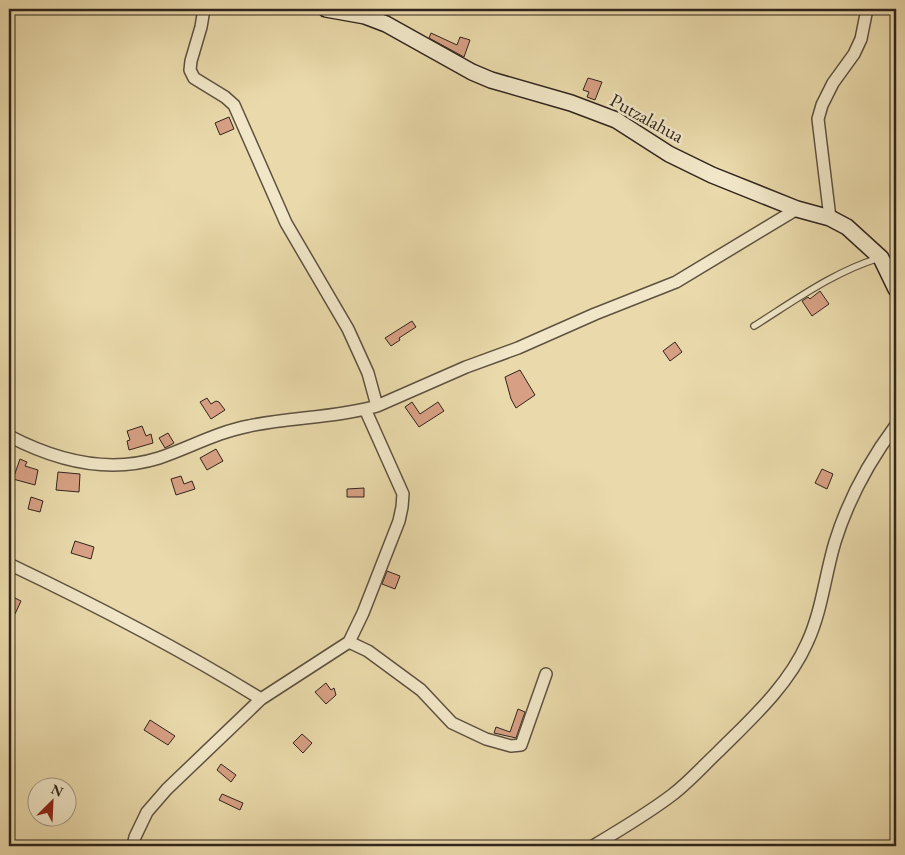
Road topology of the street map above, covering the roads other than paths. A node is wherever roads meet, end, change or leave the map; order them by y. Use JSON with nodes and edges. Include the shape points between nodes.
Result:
{"nodes":[{"id":1,"x":204,"y":9,"type":"edge"},
{"id":2,"x":326,"y":9,"type":"edge"},
{"id":3,"x":868,"y":9,"type":"edge"},
{"id":4,"x":797,"y":209,"type":"junction"},
{"id":5,"x":830,"y":218,"type":"junction"},
{"id":6,"x":881,"y":258,"type":"junction"},
{"id":7,"x":896,"y":288,"type":"edge"},
{"id":8,"x":754,"y":326,"type":"dead end"},
{"id":9,"x":371,"y":407,"type":"junction"},
{"id":10,"x":896,"y":425,"type":"edge"},
{"id":11,"x":9,"y":436,"type":"edge"},
{"id":12,"x":9,"y":564,"type":"edge"},
{"id":13,"x":349,"y":642,"type":"junction"},
{"id":14,"x":546,"y":674,"type":"dead end"},
{"id":15,"x":261,"y":699,"type":"junction"},
{"id":16,"x":133,"y":846,"type":"edge"},
{"id":17,"x":593,"y":846,"type":"edge"}],
"edges":[{"from":1,"to":9,"type":"street","via":[[190,70],[194,78],[234,104],[286,222],[348,329],[368,373]]},
{"from":2,"to":4,"type":"street","name":"Putzalahua","via":[[366,16],[491,80],[616,120],[670,154],[712,175]]},
{"from":3,"to":5,"type":"street","via":[[861,39],[833,83],[818,119]]},
{"from":4,"to":5,"type":"street","name":"Putzalahua"},
{"from":4,"to":9,"type":"street","via":[[676,282]]},
{"from":5,"to":6,"type":"street","name":"Putzalahua","via":[[847,227]]},
{"from":6,"to":7,"type":"street","name":"Putzalahua"},
{"from":6,"to":8,"type":"lane","via":[[823,282]]},
{"from":9,"to":11,"type":"street","via":[[248,426],[157,458],[126,465],[90,465],[55,456]]},
{"from":9,"to":13,"type":"street","via":[[403,494],[402,507],[364,613]]},
{"from":10,"to":17,"type":"street","via":[[854,493],[835,542],[821,603],[807,643],[775,693],[674,794]]},
{"from":12,"to":15,"type":"street","via":[[208,666]]},
{"from":13,"to":14,"type":"street","via":[[368,651],[421,690],[452,723],[486,739],[511,746],[521,745]]},
{"from":13,"to":15,"type":"street"},
{"from":15,"to":16,"type":"street","via":[[147,812]]}]}
